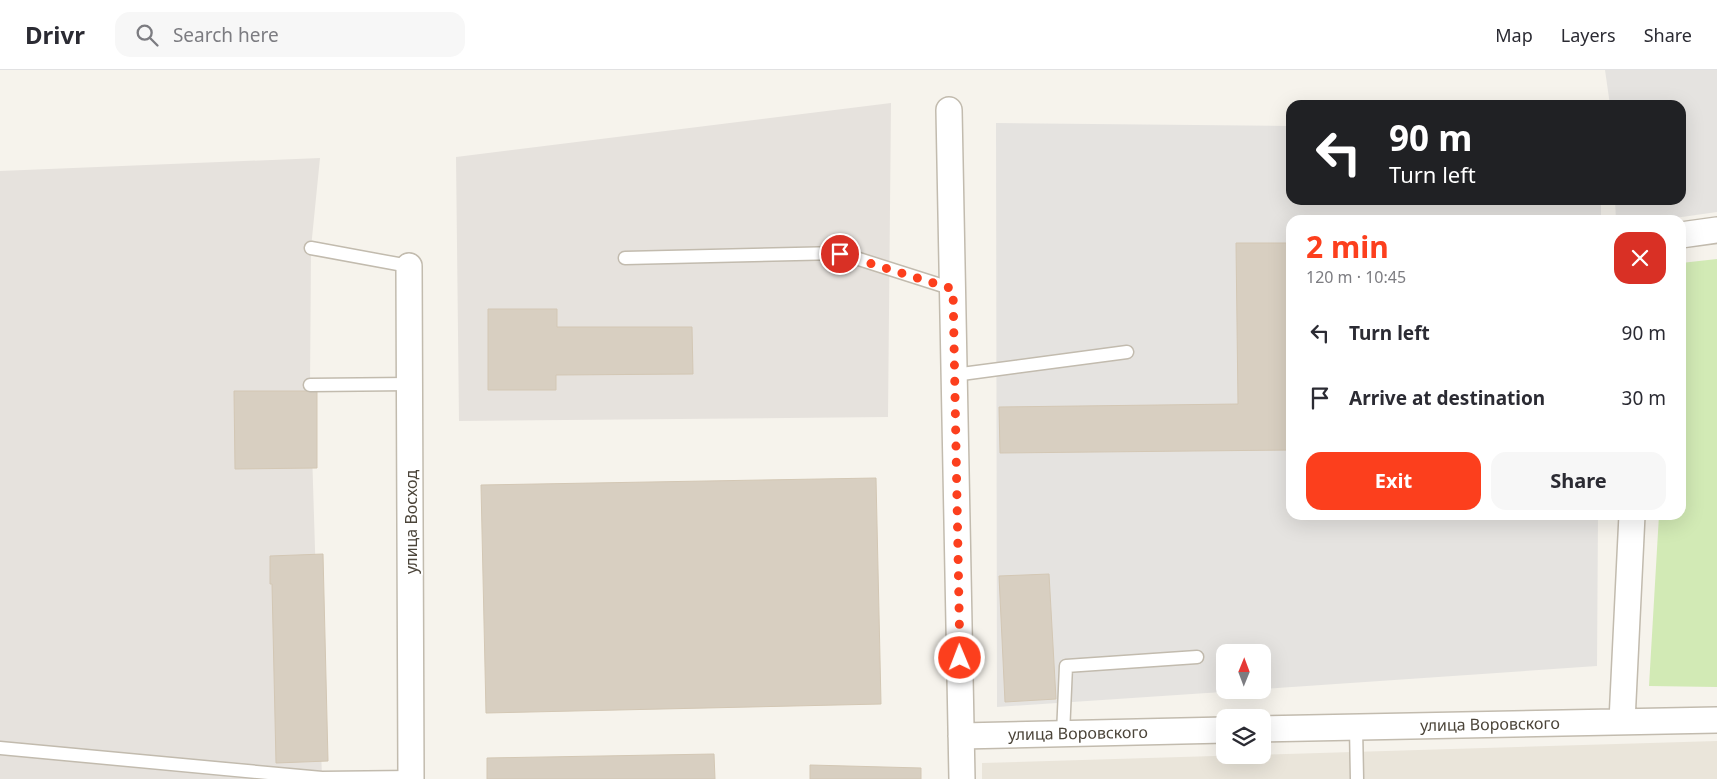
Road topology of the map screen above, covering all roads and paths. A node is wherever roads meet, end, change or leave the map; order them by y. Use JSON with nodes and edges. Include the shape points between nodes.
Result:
{"nodes":[{"id":1,"x":949,"y":110,"type":"dead end"},
{"id":2,"x":1717,"y":230,"type":"edge"},
{"id":3,"x":1686,"y":234,"type":"edge"},
{"id":4,"x":311,"y":248,"type":"dead end"},
{"id":5,"x":625,"y":258,"type":"dead end"},
{"id":6,"x":409,"y":266,"type":"joint"},
{"id":7,"x":953,"y":289,"type":"junction"},
{"id":8,"x":1127,"y":352,"type":"dead end"},
{"id":9,"x":954,"y":375,"type":"junction"},
{"id":10,"x":310,"y":384,"type":"dead end"},
{"id":11,"x":410,"y":384,"type":"junction"},
{"id":12,"x":1632,"y":520,"type":"edge"},
{"id":13,"x":1197,"y":658,"type":"dead end"},
{"id":14,"x":1717,"y":720,"type":"edge"},
{"id":15,"x":1622,"y":721,"type":"junction"},
{"id":16,"x":1356,"y":727,"type":"junction"},
{"id":17,"x":1216,"y":730,"type":"edge"},
{"id":18,"x":1271,"y":730,"type":"edge"},
{"id":19,"x":1063,"y":734,"type":"junction"},
{"id":20,"x":961,"y":736,"type":"junction"},
{"id":21,"x":0,"y":748,"type":"edge"},
{"id":22,"x":411,"y":778,"type":"edge"},
{"id":23,"x":962,"y":779,"type":"edge"},
{"id":24,"x":1357,"y":779,"type":"edge"}],
"edges":[{"from":1,"to":7,"type":"street"},
{"from":2,"to":3,"type":"street"},
{"from":4,"to":6,"type":"lane"},
{"from":5,"to":7,"type":"lane","via":[[840,254]]},
{"from":6,"to":11,"type":"street","name":"улица Восход"},
{"from":7,"to":9,"type":"street"},
{"from":8,"to":9,"type":"lane"},
{"from":9,"to":20,"type":"street"},
{"from":10,"to":11,"type":"lane"},
{"from":11,"to":22,"type":"street","name":"улица Восход"},
{"from":12,"to":15,"type":"street"},
{"from":13,"to":19,"type":"lane","via":[[1066,666]]},
{"from":14,"to":15,"type":"street","name":"улица Воровского"},
{"from":15,"to":16,"type":"street","name":"улица Воровского"},
{"from":16,"to":18,"type":"street","name":"улица Воровского"},
{"from":16,"to":24,"type":"lane"},
{"from":17,"to":19,"type":"street","name":"улица Воровского"},
{"from":19,"to":20,"type":"street","name":"улица Воровского"},
{"from":20,"to":23,"type":"street"},
{"from":21,"to":22,"type":"lane","via":[[322,778]]}]}
